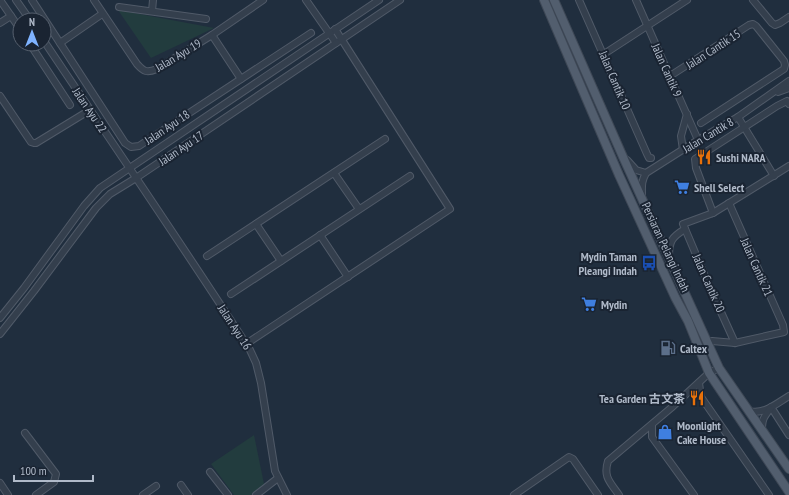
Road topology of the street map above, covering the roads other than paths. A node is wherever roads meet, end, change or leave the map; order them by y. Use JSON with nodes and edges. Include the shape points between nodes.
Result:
{"nodes":[{"id":1,"x":0,"y":0,"type":"edge"},
{"id":2,"x":16,"y":0,"type":"edge"},
{"id":3,"x":32,"y":0,"type":"edge"},
{"id":4,"x":94,"y":0,"type":"edge"},
{"id":5,"x":153,"y":0,"type":"edge"},
{"id":6,"x":263,"y":0,"type":"edge"},
{"id":7,"x":306,"y":0,"type":"edge"},
{"id":8,"x":379,"y":0,"type":"edge"},
{"id":9,"x":400,"y":0,"type":"edge"},
{"id":10,"x":544,"y":0,"type":"edge"},
{"id":11,"x":554,"y":0,"type":"edge"},
{"id":12,"x":579,"y":0,"type":"edge"},
{"id":13,"x":636,"y":0,"type":"edge"},
{"id":14,"x":687,"y":0,"type":"edge"},
{"id":15,"x":752,"y":0,"type":"edge"},
{"id":16,"x":119,"y":7,"type":"dead end"},
{"id":17,"x":152,"y":11,"type":"junction"},
{"id":18,"x":24,"y":12,"type":"edge"},
{"id":19,"x":102,"y":14,"type":"junction"},
{"id":20,"x":11,"y":16,"type":"joint"},
{"id":21,"x":789,"y":16,"type":"edge"},
{"id":22,"x":206,"y":19,"type":"dead end"},
{"id":23,"x":0,"y":23,"type":"edge"},
{"id":24,"x":647,"y":27,"type":"junction"},
{"id":25,"x":335,"y":29,"type":"junction"},
{"id":26,"x":311,"y":33,"type":"dead end"},
{"id":27,"x":329,"y":34,"type":"junction"},
{"id":28,"x":212,"y":35,"type":"junction"},
{"id":29,"x":342,"y":39,"type":"junction"},
{"id":30,"x":60,"y":43,"type":"junction"},
{"id":31,"x":336,"y":43,"type":"junction"},
{"id":32,"x":35,"y":52,"type":"edge"},
{"id":33,"x":51,"y":52,"type":"edge"},
{"id":34,"x":604,"y":54,"type":"junction"},
{"id":35,"x":670,"y":76,"type":"junction"},
{"id":36,"x":241,"y":79,"type":"junction"},
{"id":37,"x":789,"y":81,"type":"edge"},
{"id":38,"x":789,"y":88,"type":"edge"},
{"id":39,"x":0,"y":96,"type":"edge"},
{"id":40,"x":769,"y":96,"type":"junction"},
{"id":41,"x":789,"y":104,"type":"edge"},
{"id":42,"x":70,"y":105,"type":"dead end"},
{"id":43,"x":90,"y":110,"type":"junction"},
{"id":44,"x":687,"y":114,"type":"junction"},
{"id":45,"x":738,"y":117,"type":"junction"},
{"id":46,"x":701,"y":123,"type":"dead end"},
{"id":47,"x":745,"y":127,"type":"junction"},
{"id":48,"x":385,"y":139,"type":"dead end"},
{"id":49,"x":698,"y":140,"type":"junction"},
{"id":50,"x":683,"y":150,"type":"junction"},
{"id":51,"x":118,"y":151,"type":"junction"},
{"id":52,"x":623,"y":157,"type":"junction"},
{"id":53,"x":651,"y":158,"type":"dead end"},
{"id":54,"x":789,"y":166,"type":"edge"},
{"id":55,"x":129,"y":168,"type":"junction"},
{"id":56,"x":334,"y":173,"type":"junction"},
{"id":57,"x":646,"y":173,"type":"junction"},
{"id":58,"x":410,"y":176,"type":"dead end"},
{"id":59,"x":774,"y":176,"type":"junction"},
{"id":60,"x":136,"y":178,"type":"junction"},
{"id":61,"x":111,"y":180,"type":"junction"},
{"id":62,"x":643,"y":199,"type":"junction"},
{"id":63,"x":729,"y":203,"type":"junction"},
{"id":64,"x":359,"y":210,"type":"junction"},
{"id":65,"x":713,"y":213,"type":"junction"},
{"id":66,"x":256,"y":224,"type":"junction"},
{"id":67,"x":684,"y":227,"type":"junction"},
{"id":68,"x":320,"y":235,"type":"junction"},
{"id":69,"x":207,"y":256,"type":"dead end"},
{"id":70,"x":669,"y":257,"type":"junction"},
{"id":71,"x":281,"y":261,"type":"junction"},
{"id":72,"x":348,"y":276,"type":"junction"},
{"id":73,"x":232,"y":294,"type":"dead end"},
{"id":74,"x":0,"y":318,"type":"edge"},
{"id":75,"x":0,"y":334,"type":"edge"},
{"id":76,"x":707,"y":343,"type":"junction"},
{"id":77,"x":735,"y":343,"type":"junction"},
{"id":78,"x":246,"y":344,"type":"junction"},
{"id":79,"x":719,"y":368,"type":"junction"},
{"id":80,"x":709,"y":373,"type":"junction"},
{"id":81,"x":699,"y":383,"type":"junction"},
{"id":82,"x":689,"y":392,"type":"junction"},
{"id":83,"x":789,"y":396,"type":"edge"},
{"id":84,"x":701,"y":397,"type":"junction"},
{"id":85,"x":771,"y":407,"type":"junction"},
{"id":86,"x":750,"y":411,"type":"junction"},
{"id":87,"x":652,"y":425,"type":"junction"},
{"id":88,"x":762,"y":430,"type":"junction"},
{"id":89,"x":25,"y":433,"type":"dead end"},
{"id":90,"x":642,"y":433,"type":"junction"},
{"id":91,"x":789,"y":434,"type":"edge"},
{"id":92,"x":652,"y":437,"type":"junction"},
{"id":93,"x":273,"y":464,"type":"junction"},
{"id":94,"x":789,"y":469,"type":"edge"},
{"id":95,"x":210,"y":472,"type":"dead end"},
{"id":96,"x":278,"y":478,"type":"junction"},
{"id":97,"x":0,"y":483,"type":"edge"},
{"id":98,"x":181,"y":485,"type":"dead end"},
{"id":99,"x":156,"y":486,"type":"dead end"},
{"id":100,"x":265,"y":491,"type":"edge"},
{"id":101,"x":789,"y":492,"type":"edge"},
{"id":102,"x":286,"y":494,"type":"edge"},
{"id":103,"x":8,"y":495,"type":"edge"},
{"id":104,"x":36,"y":495,"type":"edge"},
{"id":105,"x":143,"y":495,"type":"edge"},
{"id":106,"x":188,"y":495,"type":"edge"},
{"id":107,"x":228,"y":495,"type":"edge"},
{"id":108,"x":256,"y":495,"type":"edge"},
{"id":109,"x":514,"y":495,"type":"edge"},
{"id":110,"x":596,"y":495,"type":"edge"},
{"id":111,"x":619,"y":495,"type":"edge"},
{"id":112,"x":694,"y":495,"type":"edge"},
{"id":113,"x":769,"y":495,"type":"edge"}],
"edges":[{"from":1,"to":20,"type":"street"},
{"from":2,"to":18,"type":"street"},
{"from":3,"to":30,"type":"street","name":"Jalan Ayu 18"},
{"from":4,"to":19,"type":"street","name":"Jalan Ayu 19"},
{"from":5,"to":17,"type":"street"},
{"from":6,"to":28,"type":"street","name":"Jalan Ayu 19"},
{"from":7,"to":27,"type":"street"},
{"from":8,"to":25,"type":"street","name":"Jalan Ayu 17"},
{"from":9,"to":29,"type":"street","name":"Jalan Ayu 17"},
{"from":10,"to":80,"type":"main road","name":"Persiaran Pelangi Indah","via":[[619,175],[688,321]]},
{"from":11,"to":52,"type":"main road","name":"Persiaran Pelangi Indah"},
{"from":12,"to":34,"type":"street","name":"Jalan Cantik 10"},
{"from":13,"to":24,"type":"street","name":"Jalan Cantik 9"},
{"from":14,"to":24,"type":"street"},
{"from":15,"to":21,"type":"street","via":[[774,25]]},
{"from":16,"to":17,"type":"street"},
{"from":17,"to":22,"type":"street"},
{"from":19,"to":28,"type":"street","name":"Jalan Ayu 19","via":[[142,70],[149,72],[157,70]]},
{"from":19,"to":30,"type":"street"},
{"from":20,"to":23,"type":"street"},
{"from":24,"to":34,"type":"street"},
{"from":24,"to":35,"type":"street","name":"Jalan Cantik 9"},
{"from":25,"to":27,"type":"street","name":"Jalan Ayu 17"},
{"from":25,"to":29,"type":"street"},
{"from":26,"to":36,"type":"street","name":"Jalan Ayu 18"},
{"from":27,"to":31,"type":"street"},
{"from":27,"to":55,"type":"street","name":"Jalan Ayu 17"},
{"from":28,"to":36,"type":"street"},
{"from":29,"to":31,"type":"street","name":"Jalan Ayu 17"},
{"from":29,"to":72,"type":"street","via":[[450,209]]},
{"from":30,"to":36,"type":"street","name":"Jalan Ayu 18","via":[[125,143],[131,147],[139,146]]},
{"from":31,"to":60,"type":"street","name":"Jalan Ayu 17"},
{"from":32,"to":42,"type":"street"},
{"from":33,"to":43,"type":"street","name":"Jalan Ayu 22"},
{"from":34,"to":53,"type":"street","name":"Jalan Cantik 10","via":[[648,158]]},
{"from":35,"to":44,"type":"street","name":"Jalan Cantik 9"},
{"from":35,"to":46,"type":"street","name":"Jalan Cantik 15","via":[[753,24],[784,61],[784,69]]},
{"from":37,"to":40,"type":"street"},
{"from":38,"to":40,"type":"street"},
{"from":39,"to":43,"type":"street","via":[[34,143]]},
{"from":40,"to":45,"type":"street","name":"Jalan Cantik 8"},
{"from":41,"to":47,"type":"street","via":[[787,101],[777,106]]},
{"from":43,"to":51,"type":"street","name":"Jalan Ayu 22"},
{"from":44,"to":49,"type":"street","name":"Jalan Cantik 9"},
{"from":44,"to":50,"type":"street","via":[[681,136]]},
{"from":45,"to":47,"type":"street"},
{"from":45,"to":49,"type":"street","name":"Jalan Cantik 8"},
{"from":47,"to":59,"type":"street"},
{"from":47,"to":65,"type":"street","via":[[695,159]]},
{"from":48,"to":56,"type":"street"},
{"from":49,"to":50,"type":"street","name":"Jalan Cantik 8"},
{"from":50,"to":57,"type":"street","name":"Jalan Cantik 8"},
{"from":51,"to":55,"type":"street","name":"Jalan Ayu 22"},
{"from":51,"to":61,"type":"street","via":[[123,167]]},
{"from":52,"to":57,"type":"street","via":[[636,170]]},
{"from":52,"to":62,"type":"main road","name":"Persiaran Pelangi Indah"},
{"from":54,"to":59,"type":"street"},
{"from":55,"to":60,"type":"street","name":"Jalan Ayu 22"},
{"from":55,"to":61,"type":"street","name":"Jalan Ayu 17"},
{"from":56,"to":64,"type":"street"},
{"from":56,"to":66,"type":"street"},
{"from":57,"to":62,"type":"street","via":[[641,183]]},
{"from":58,"to":64,"type":"street"},
{"from":59,"to":63,"type":"street"},
{"from":60,"to":75,"type":"street","name":"Jalan Ayu 17","via":[[110,194],[96,208]]},
{"from":60,"to":78,"type":"street","name":"Jalan Ayu 16"},
{"from":61,"to":74,"type":"street","name":"Jalan Ayu 17","via":[[84,206]]},
{"from":62,"to":70,"type":"main road","name":"Persiaran Pelangi Indah"},
{"from":63,"to":65,"type":"street"},
{"from":63,"to":77,"type":"street","name":"Jalan Cantik 21","via":[[784,332]]},
{"from":64,"to":68,"type":"street"},
{"from":65,"to":67,"type":"street"},
{"from":66,"to":69,"type":"street"},
{"from":66,"to":71,"type":"street"},
{"from":67,"to":70,"type":"street","via":[[671,241]]},
{"from":67,"to":77,"type":"street","name":"Jalan Cantik 20"},
{"from":68,"to":71,"type":"street"},
{"from":68,"to":72,"type":"street"},
{"from":70,"to":76,"type":"main road","name":"Persiaran Pelangi Indah"},
{"from":71,"to":73,"type":"street"},
{"from":72,"to":78,"type":"street"},
{"from":76,"to":77,"type":"street"},
{"from":76,"to":79,"type":"main road","name":"Persiaran Pelangi Indah"},
{"from":78,"to":93,"type":"street","name":"Jalan Ayu 16","via":[[259,372]]},
{"from":79,"to":80,"type":"street"},
{"from":79,"to":86,"type":"main road","name":"Persiaran Pelangi Indah"},
{"from":80,"to":81,"type":"street"},
{"from":80,"to":101,"type":"main road","name":"Persiaran Pelangi Indah"},
{"from":81,"to":82,"type":"street"},
{"from":81,"to":84,"type":"street"},
{"from":82,"to":84,"type":"street"},
{"from":82,"to":87,"type":"street"},
{"from":83,"to":85,"type":"street"},
{"from":84,"to":113,"type":"street"},
{"from":85,"to":86,"type":"street","via":[[758,412]]},
{"from":85,"to":88,"type":"street","via":[[762,420]]},
{"from":85,"to":91,"type":"street"},
{"from":86,"to":88,"type":"main road","name":"Persiaran Pelangi Indah"},
{"from":87,"to":90,"type":"street"},
{"from":87,"to":92,"type":"street"},
{"from":88,"to":94,"type":"main road","name":"Persiaran Pelangi Indah"},
{"from":89,"to":104,"type":"street","via":[[56,474],[54,482]]},
{"from":90,"to":92,"type":"street"},
{"from":90,"to":111,"type":"street","via":[[608,461],[608,479]]},
{"from":92,"to":112,"type":"street"},
{"from":93,"to":96,"type":"street","name":"Jalan Ayu 16"},
{"from":93,"to":100,"type":"street","via":[[271,478]]},
{"from":95,"to":107,"type":"street"},
{"from":96,"to":100,"type":"street"},
{"from":96,"to":102,"type":"street","name":"Jalan Ayu 16"},
{"from":97,"to":103,"type":"street"},
{"from":98,"to":106,"type":"street"},
{"from":99,"to":105,"type":"street"},
{"from":100,"to":102,"type":"street","via":[[276,487]]},
{"from":100,"to":108,"type":"street"},
{"from":109,"to":110,"type":"street","via":[[569,457],[573,459]]}]}
